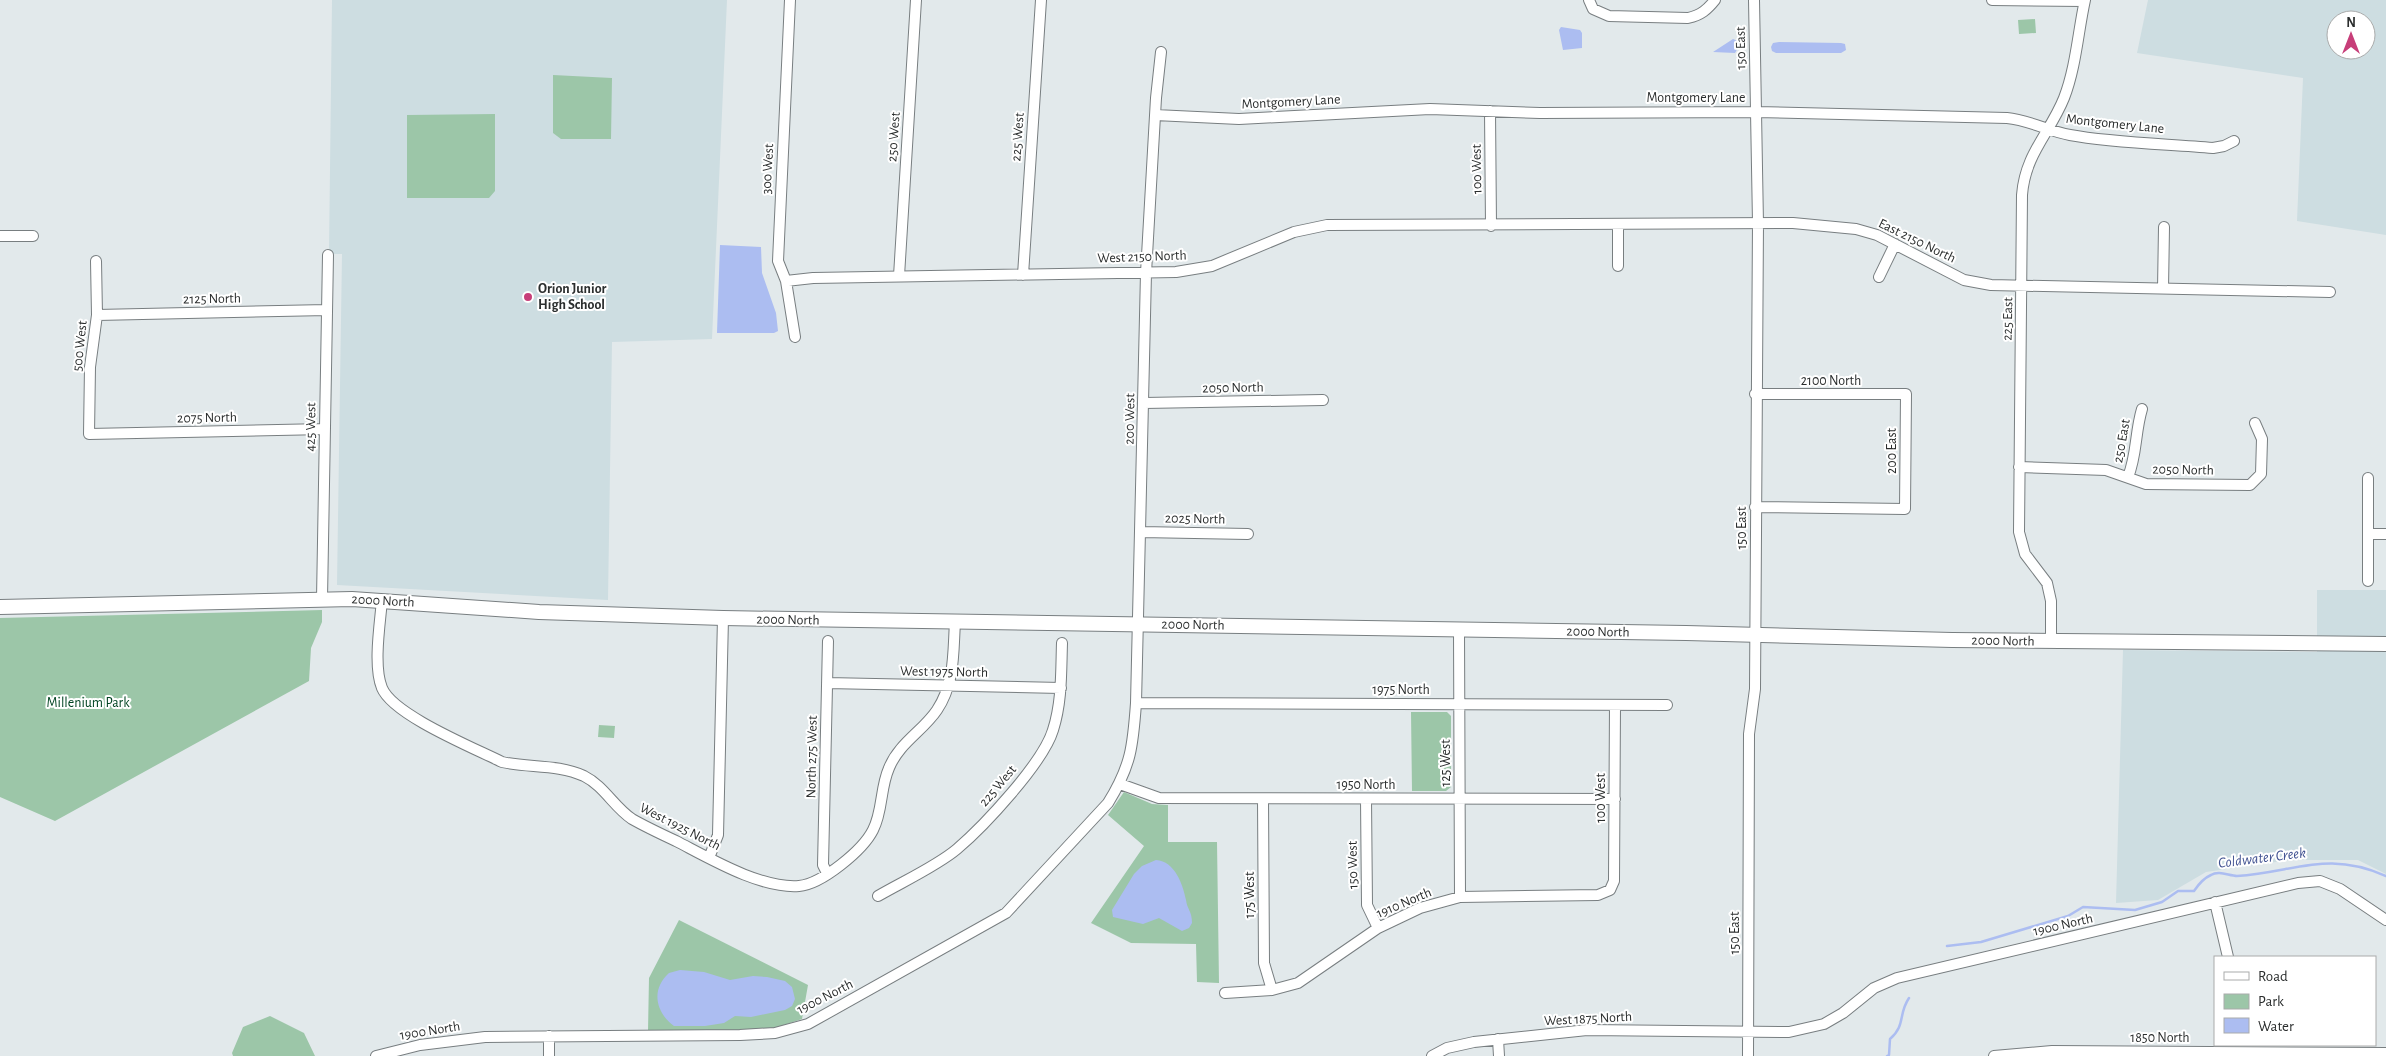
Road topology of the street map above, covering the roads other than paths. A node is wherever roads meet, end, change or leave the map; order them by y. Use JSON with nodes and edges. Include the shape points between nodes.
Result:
{"nodes":[{"id":1,"x":790,"y":0,"type":"edge"},
{"id":2,"x":916,"y":0,"type":"edge"},
{"id":3,"x":1041,"y":0,"type":"edge"},
{"id":4,"x":1715,"y":0,"type":"edge"},
{"id":5,"x":1754,"y":0,"type":"edge"},
{"id":6,"x":1992,"y":0,"type":"edge"},
{"id":7,"x":2084,"y":0,"type":"edge"},
{"id":8,"x":1591,"y":4,"type":"edge"},
{"id":9,"x":1161,"y":52,"type":"dead end"},
{"id":10,"x":1490,"y":111,"type":"junction"},
{"id":11,"x":1756,"y":112,"type":"junction"},
{"id":12,"x":1155,"y":115,"type":"junction"},
{"id":13,"x":2047,"y":128,"type":"junction"},
{"id":14,"x":2234,"y":141,"type":"dead end"},
{"id":15,"x":1758,"y":223,"type":"junction"},
{"id":16,"x":1618,"y":224,"type":"junction"},
{"id":17,"x":1492,"y":226,"type":"junction"},
{"id":18,"x":2164,"y":226,"type":"dead end"},
{"id":19,"x":0,"y":236,"type":"edge"},
{"id":20,"x":33,"y":236,"type":"dead end"},
{"id":21,"x":1895,"y":244,"type":"junction"},
{"id":22,"x":328,"y":255,"type":"dead end"},
{"id":23,"x":96,"y":261,"type":"dead end"},
{"id":24,"x":1618,"y":266,"type":"dead end"},
{"id":25,"x":1146,"y":273,"type":"junction"},
{"id":26,"x":1023,"y":275,"type":"junction"},
{"id":27,"x":899,"y":276,"type":"junction"},
{"id":28,"x":1879,"y":277,"type":"dead end"},
{"id":29,"x":786,"y":281,"type":"junction"},
{"id":30,"x":2022,"y":286,"type":"junction"},
{"id":31,"x":2163,"y":289,"type":"junction"},
{"id":32,"x":2330,"y":292,"type":"dead end"},
{"id":33,"x":327,"y":310,"type":"junction"},
{"id":34,"x":97,"y":315,"type":"junction"},
{"id":35,"x":795,"y":337,"type":"dead end"},
{"id":36,"x":1755,"y":394,"type":"junction"},
{"id":37,"x":1906,"y":394,"type":"joint"},
{"id":38,"x":1323,"y":400,"type":"dead end"},
{"id":39,"x":1144,"y":403,"type":"junction"},
{"id":40,"x":2142,"y":409,"type":"dead end"},
{"id":41,"x":2255,"y":423,"type":"dead end"},
{"id":42,"x":325,"y":429,"type":"junction"},
{"id":43,"x":89,"y":434,"type":"joint"},
{"id":44,"x":2019,"y":467,"type":"junction"},
{"id":45,"x":2128,"y":477,"type":"junction"},
{"id":46,"x":2368,"y":478,"type":"dead end"},
{"id":47,"x":1755,"y":508,"type":"junction"},
{"id":48,"x":1141,"y":532,"type":"junction"},
{"id":49,"x":1248,"y":534,"type":"dead end"},
{"id":50,"x":2368,"y":534,"type":"junction"},
{"id":51,"x":2386,"y":534,"type":"edge"},
{"id":52,"x":2368,"y":581,"type":"dead end"},
{"id":53,"x":322,"y":599,"type":"junction"},
{"id":54,"x":382,"y":600,"type":"junction"},
{"id":55,"x":0,"y":607,"type":"edge"},
{"id":56,"x":723,"y":618,"type":"junction"},
{"id":57,"x":955,"y":622,"type":"junction"},
{"id":58,"x":1138,"y":624,"type":"junction"},
{"id":59,"x":1459,"y":630,"type":"junction"},
{"id":60,"x":1755,"y":635,"type":"junction"},
{"id":61,"x":828,"y":641,"type":"dead end"},
{"id":62,"x":2051,"y":641,"type":"junction"},
{"id":63,"x":1062,"y":643,"type":"dead end"},
{"id":64,"x":2386,"y":644,"type":"edge"},
{"id":65,"x":827,"y":683,"type":"junction"},
{"id":66,"x":950,"y":686,"type":"junction"},
{"id":67,"x":1061,"y":688,"type":"junction"},
{"id":68,"x":1136,"y":703,"type":"junction"},
{"id":69,"x":1459,"y":704,"type":"junction"},
{"id":70,"x":1615,"y":705,"type":"junction"},
{"id":71,"x":1667,"y":706,"type":"dead end"},
{"id":72,"x":1120,"y":784,"type":"junction"},
{"id":73,"x":1263,"y":799,"type":"junction"},
{"id":74,"x":1366,"y":799,"type":"junction"},
{"id":75,"x":1460,"y":799,"type":"junction"},
{"id":76,"x":1614,"y":799,"type":"junction"},
{"id":77,"x":709,"y":858,"type":"junction"},
{"id":78,"x":827,"y":873,"type":"junction"},
{"id":79,"x":1610,"y":890,"type":"joint"},
{"id":80,"x":878,"y":896,"type":"dead end"},
{"id":81,"x":1460,"y":897,"type":"junction"},
{"id":82,"x":2215,"y":902,"type":"junction"},
{"id":83,"x":2386,"y":920,"type":"edge"},
{"id":84,"x":1378,"y":928,"type":"junction"},
{"id":85,"x":2228,"y":956,"type":"edge"},
{"id":86,"x":1272,"y":990,"type":"junction"},
{"id":87,"x":1225,"y":993,"type":"dead end"},
{"id":88,"x":1748,"y":1032,"type":"junction"},
{"id":89,"x":549,"y":1036,"type":"junction"},
{"id":90,"x":1498,"y":1039,"type":"junction"},
{"id":91,"x":2386,"y":1053,"type":"edge"},
{"id":92,"x":2226,"y":1054,"type":"edge"},
{"id":93,"x":376,"y":1056,"type":"edge"},
{"id":94,"x":549,"y":1056,"type":"edge"},
{"id":95,"x":1432,"y":1056,"type":"edge"},
{"id":96,"x":1499,"y":1056,"type":"edge"},
{"id":97,"x":1748,"y":1056,"type":"edge"},
{"id":98,"x":1994,"y":1056,"type":"edge"}],
"edges":[{"from":1,"to":29,"type":"street","name":"300 West","via":[[778,261]]},
{"from":2,"to":27,"type":"street","name":"250 West"},
{"from":3,"to":26,"type":"street","name":"225 West"},
{"from":4,"to":8,"type":"street","via":[[1706,11],[1688,18],[1609,16]]},
{"from":5,"to":11,"type":"street","name":"150 East"},
{"from":6,"to":7,"type":"street"},
{"from":7,"to":13,"type":"street","name":"225 East","via":[[2067,90]]},
{"from":9,"to":12,"type":"street","name":"200 West"},
{"from":10,"to":11,"type":"street","name":"Montgomery Lane"},
{"from":10,"to":12,"type":"street","name":"Montgomery Lane","via":[[1406,109],[1239,119]]},
{"from":10,"to":17,"type":"street","name":"100 West"},
{"from":11,"to":13,"type":"street","name":"Montgomery Lane","via":[[2007,118]]},
{"from":11,"to":15,"type":"street","name":"150 East"},
{"from":12,"to":25,"type":"street","name":"200 West"},
{"from":13,"to":14,"type":"street","name":"Montgomery Lane","via":[[2084,137],[2207,148]]},
{"from":13,"to":30,"type":"street","name":"225 East","via":[[2029,162],[2023,184]]},
{"from":15,"to":16,"type":"street","name":"East 2150 North"},
{"from":15,"to":21,"type":"street","name":"East 2150 North","via":[[1856,229]]},
{"from":15,"to":36,"type":"street","name":"150 East"},
{"from":16,"to":17,"type":"street","name":"East 2150 North"},
{"from":16,"to":24,"type":"street"},
{"from":17,"to":25,"type":"street","name":"West 2150 North","via":[[1327,225],[1294,232],[1212,266]]},
{"from":18,"to":31,"type":"street"},
{"from":19,"to":20,"type":"street"},
{"from":21,"to":28,"type":"street"},
{"from":21,"to":30,"type":"street","name":"East 2150 North","via":[[1964,280],[1991,286]]},
{"from":22,"to":33,"type":"street","name":"425 West"},
{"from":23,"to":34,"type":"street","name":"500 West"},
{"from":25,"to":26,"type":"street","name":"West 2150 North"},
{"from":25,"to":39,"type":"street","name":"200 West"},
{"from":26,"to":27,"type":"street","name":"West 2150 North"},
{"from":27,"to":29,"type":"street","name":"West 2150 North"},
{"from":29,"to":35,"type":"street","name":"300 West"},
{"from":30,"to":31,"type":"street","name":"East 2150 North"},
{"from":30,"to":44,"type":"street","name":"225 East"},
{"from":31,"to":32,"type":"street","name":"East 2150 North"},
{"from":33,"to":34,"type":"street","name":"2125 North"},
{"from":33,"to":42,"type":"street","name":"425 West"},
{"from":34,"to":43,"type":"street","name":"500 West","via":[[90,367]]},
{"from":36,"to":37,"type":"street","name":"2100 North"},
{"from":36,"to":47,"type":"street","name":"150 East"},
{"from":37,"to":47,"type":"street","name":"200 East","via":[[1905,509]]},
{"from":38,"to":39,"type":"street","name":"2050 North"},
{"from":39,"to":48,"type":"street","name":"200 West"},
{"from":40,"to":45,"type":"street","name":"250 East","via":[[2136,427],[2134,461]]},
{"from":41,"to":45,"type":"street","name":"2050 North","via":[[2262,439],[2261,474],[2250,485],[2146,484]]},
{"from":42,"to":43,"type":"street","name":"2075 North"},
{"from":42,"to":53,"type":"street","name":"425 West"},
{"from":44,"to":45,"type":"street","name":"2050 North","via":[[2106,470]]},
{"from":44,"to":62,"type":"street","name":"225 East","via":[[2019,532],[2025,554],[2047,583],[2051,601]]},
{"from":46,"to":50,"type":"street"},
{"from":47,"to":60,"type":"street","name":"150 East"},
{"from":48,"to":49,"type":"street","name":"2025 North"},
{"from":48,"to":58,"type":"street","name":"200 West"},
{"from":50,"to":51,"type":"street"},
{"from":50,"to":52,"type":"street"},
{"from":53,"to":54,"type":"street","name":"2000 North"},
{"from":53,"to":55,"type":"street","name":"2000 North"},
{"from":54,"to":56,"type":"street","name":"2000 North","via":[[539,612]]},
{"from":54,"to":77,"type":"street","name":"West 1925 North","via":[[378,672],[382,688],[398,708],[502,762],[555,768],[585,777],[632,818]]},
{"from":56,"to":57,"type":"street","name":"2000 North"},
{"from":56,"to":77,"type":"street","via":[[718,835]]},
{"from":57,"to":58,"type":"street","name":"2000 North"},
{"from":57,"to":66,"type":"street","name":"West 1925 North"},
{"from":58,"to":59,"type":"street","name":"2000 North"},
{"from":58,"to":68,"type":"street","name":"200 West"},
{"from":59,"to":60,"type":"street","name":"2000 North"},
{"from":59,"to":69,"type":"street","name":"125 West"},
{"from":60,"to":62,"type":"street","name":"2000 North"},
{"from":60,"to":88,"type":"street","name":"150 East","via":[[1755,689],[1749,734]]},
{"from":61,"to":65,"type":"street","name":"North 275 West"},
{"from":62,"to":64,"type":"street","name":"2000 North"},
{"from":63,"to":67,"type":"street","name":"225 West"},
{"from":65,"to":66,"type":"street","name":"West 1975 North"},
{"from":65,"to":78,"type":"street","name":"North 275 West","via":[[823,865]]},
{"from":66,"to":67,"type":"street","name":"West 1975 North"},
{"from":66,"to":78,"type":"street","name":"West 1925 North","via":[[937,711],[907,740],[888,769],[873,831],[849,859]]},
{"from":67,"to":80,"type":"street","name":"225 West","via":[[1053,732],[1018,786],[956,850]]},
{"from":68,"to":69,"type":"street","name":"1975 North"},
{"from":68,"to":72,"type":"street","name":"200 West","via":[[1132,750]]},
{"from":69,"to":70,"type":"street","name":"1975 North"},
{"from":69,"to":75,"type":"street","name":"125 West"},
{"from":70,"to":71,"type":"street","name":"1975 North"},
{"from":70,"to":76,"type":"street","name":"100 West"},
{"from":72,"to":73,"type":"street","name":"1950 North","via":[[1159,798]]},
{"from":72,"to":89,"type":"street","name":"1900 North","via":[[1108,803],[1006,913],[808,1024],[775,1033],[740,1035]]},
{"from":73,"to":74,"type":"street","name":"1950 North"},
{"from":73,"to":86,"type":"street","name":"175 West","via":[[1264,963]]},
{"from":74,"to":75,"type":"street","name":"1950 North"},
{"from":74,"to":84,"type":"street","name":"150 West","via":[[1367,905]]},
{"from":75,"to":76,"type":"street","name":"1950 North"},
{"from":75,"to":81,"type":"street","name":"125 West"},
{"from":76,"to":79,"type":"street","name":"100 West","via":[[1614,881]]},
{"from":77,"to":78,"type":"street","name":"West 1925 North","via":[[735,871],[786,886],[801,886]]},
{"from":79,"to":81,"type":"street","name":"1910 North","via":[[1598,895]]},
{"from":81,"to":84,"type":"street","name":"1910 North","via":[[1420,908]]},
{"from":82,"to":83,"type":"street","name":"1900 North","via":[[2298,882],[2320,881],[2340,889]]},
{"from":82,"to":85,"type":"street"},
{"from":82,"to":88,"type":"street","name":"1900 North","via":[[1897,978],[1874,988],[1824,1024],[1808,1029]]},
{"from":84,"to":86,"type":"street","name":"1910 North","via":[[1298,983]]},
{"from":86,"to":87,"type":"street","name":"1910 North"},
{"from":88,"to":90,"type":"street","name":"West 1875 North","via":[[1587,1030]]},
{"from":88,"to":97,"type":"street","name":"150 East"},
{"from":89,"to":93,"type":"street","name":"1900 North","via":[[484,1037],[420,1045]]},
{"from":89,"to":94,"type":"street"},
{"from":90,"to":95,"type":"street","name":"West 1875 North","via":[[1447,1048]]},
{"from":90,"to":96,"type":"street"},
{"from":91,"to":92,"type":"street","name":"1850 North"},
{"from":92,"to":98,"type":"street","name":"1850 North","via":[[2052,1052]]}]}
